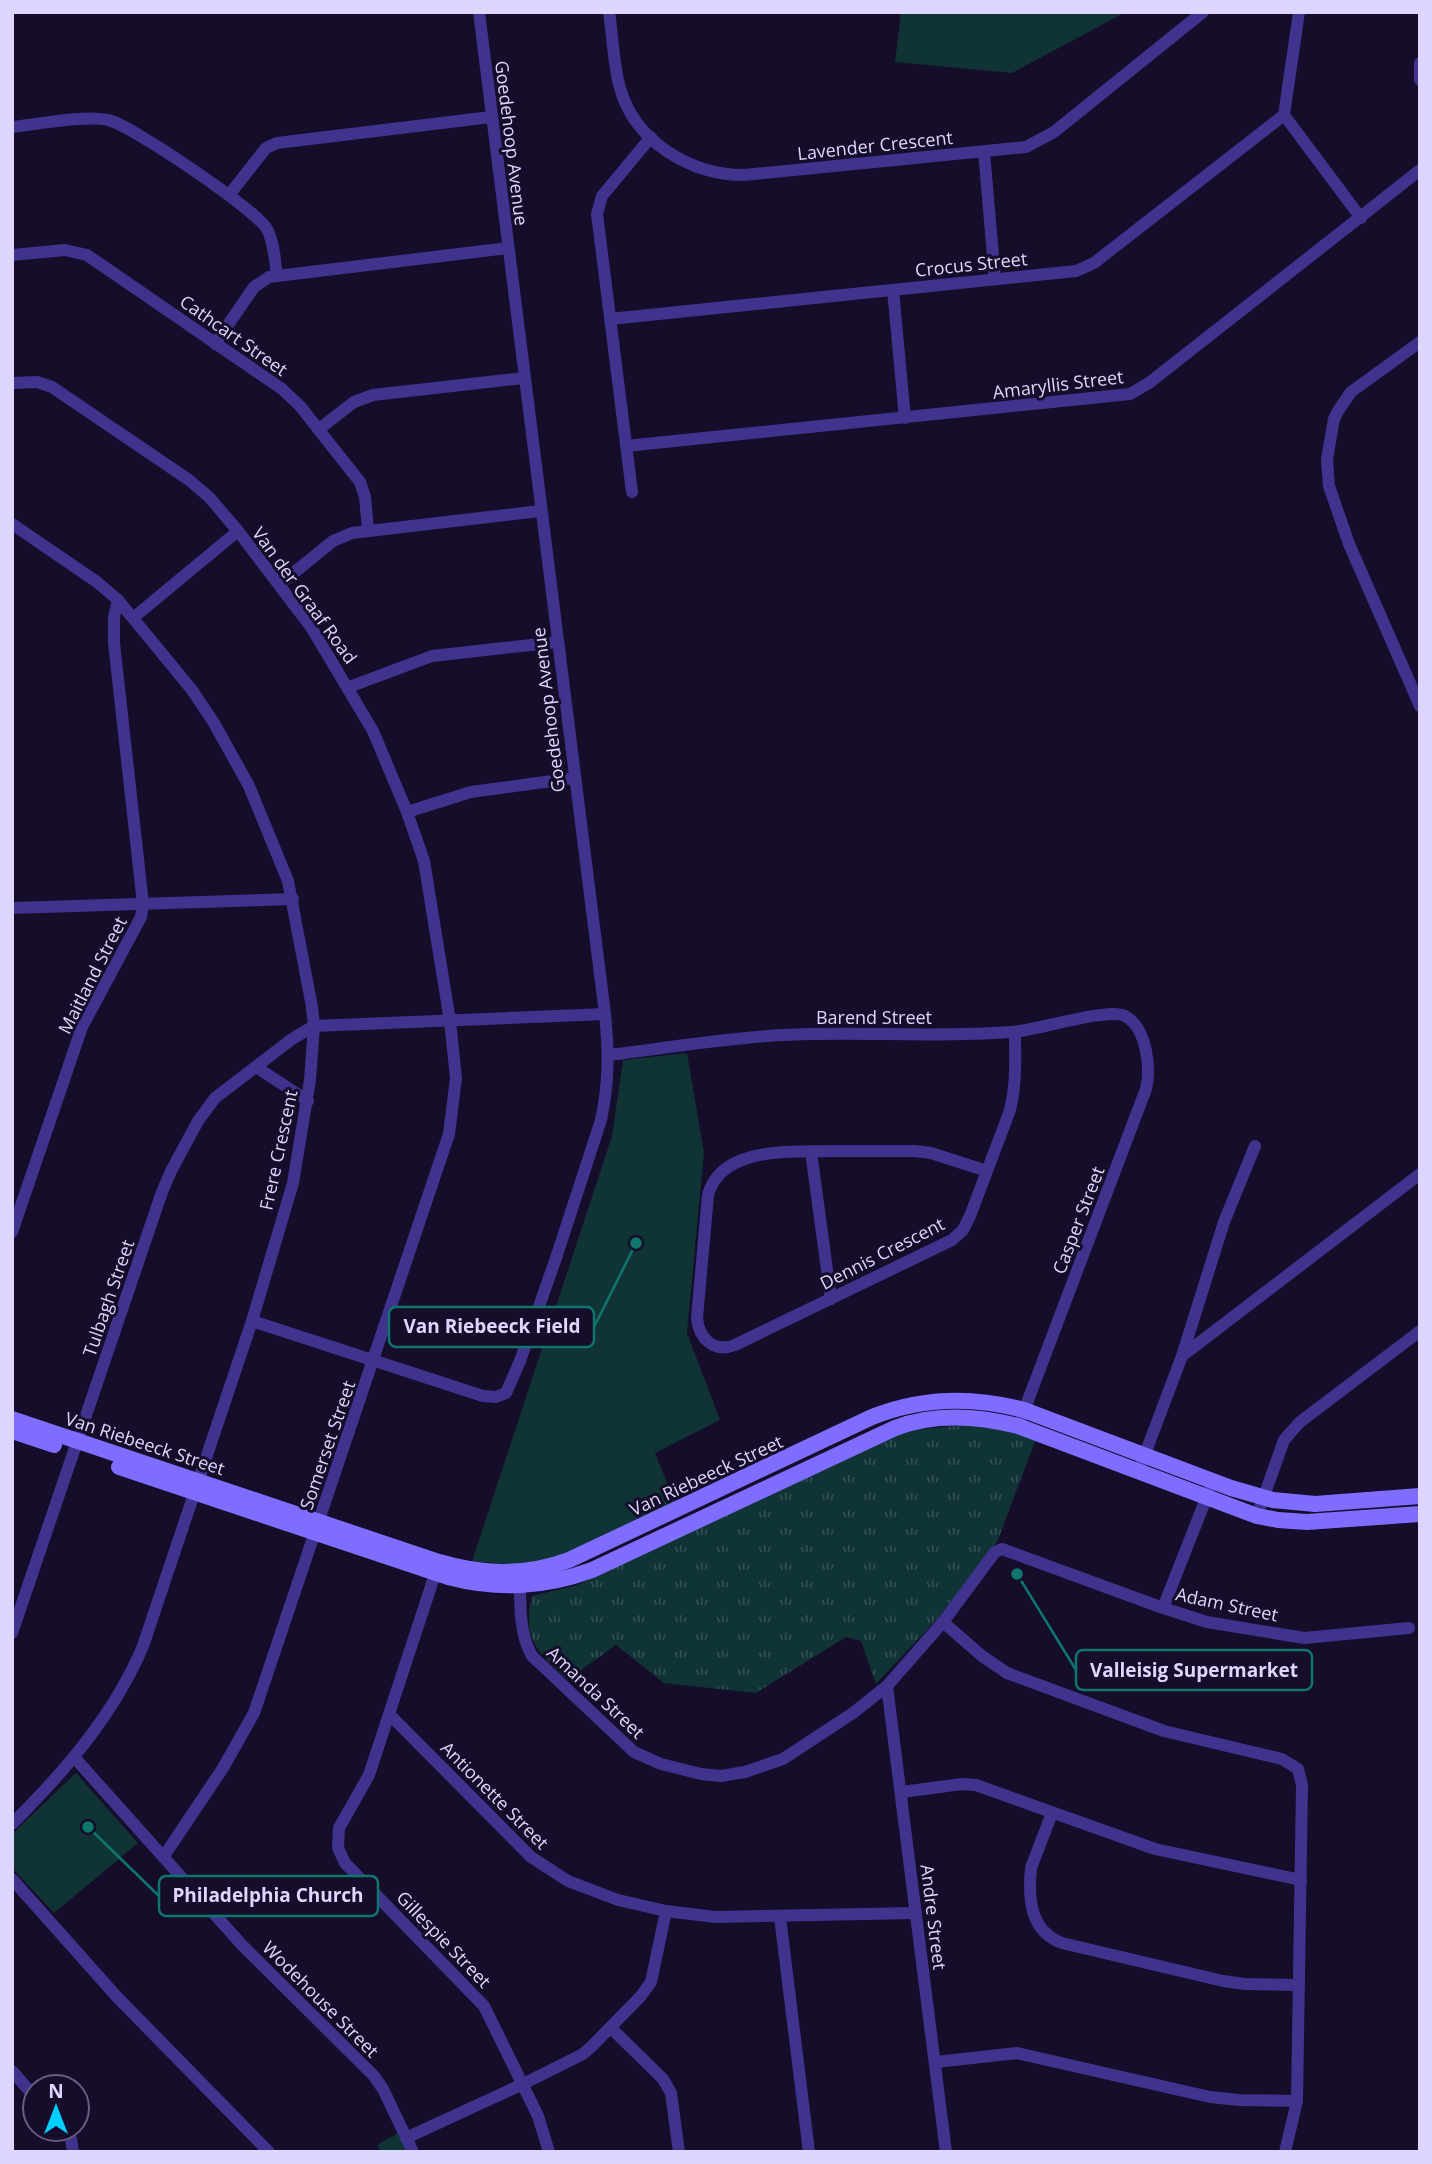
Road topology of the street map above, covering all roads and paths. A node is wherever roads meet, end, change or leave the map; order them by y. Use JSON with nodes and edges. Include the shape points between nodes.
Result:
{"nodes":[{"id":1,"x":478,"y":12,"type":"edge"},
{"id":2,"x":609,"y":12,"type":"edge"},
{"id":3,"x":1203,"y":12,"type":"edge"},
{"id":4,"x":1298,"y":12,"type":"edge"},
{"id":5,"x":1420,"y":63,"type":"edge"},
{"id":6,"x":1420,"y":80,"type":"edge"},
{"id":7,"x":1284,"y":116,"type":"junction"},
{"id":8,"x":491,"y":117,"type":"junction"},
{"id":9,"x":12,"y":127,"type":"edge"},
{"id":10,"x":651,"y":137,"type":"junction"},
{"id":11,"x":984,"y":152,"type":"junction"},
{"id":12,"x":1420,"y":170,"type":"edge"},
{"id":13,"x":229,"y":195,"type":"junction"},
{"id":14,"x":1361,"y":218,"type":"junction"},
{"id":15,"x":508,"y":248,"type":"junction"},
{"id":16,"x":12,"y":255,"type":"edge"},
{"id":17,"x":277,"y":276,"type":"junction"},
{"id":18,"x":995,"y":279,"type":"junction"},
{"id":19,"x":892,"y":290,"type":"junction"},
{"id":20,"x":610,"y":319,"type":"junction"},
{"id":21,"x":1420,"y":342,"type":"edge"},
{"id":22,"x":215,"y":344,"type":"junction"},
{"id":23,"x":524,"y":377,"type":"junction"},
{"id":24,"x":12,"y":383,"type":"edge"},
{"id":25,"x":905,"y":418,"type":"junction"},
{"id":26,"x":319,"y":429,"type":"junction"},
{"id":27,"x":626,"y":446,"type":"junction"},
{"id":28,"x":632,"y":492,"type":"dead end"},
{"id":29,"x":540,"y":511,"type":"junction"},
{"id":30,"x":12,"y":524,"type":"edge"},
{"id":31,"x":368,"y":530,"type":"junction"},
{"id":32,"x":238,"y":531,"type":"junction"},
{"id":33,"x":281,"y":584,"type":"junction"},
{"id":34,"x":118,"y":600,"type":"junction"},
{"id":35,"x":133,"y":618,"type":"junction"},
{"id":36,"x":558,"y":642,"type":"junction"},
{"id":37,"x":349,"y":687,"type":"junction"},
{"id":38,"x":1420,"y":706,"type":"edge"},
{"id":39,"x":574,"y":778,"type":"junction"},
{"id":40,"x":407,"y":812,"type":"junction"},
{"id":41,"x":293,"y":899,"type":"junction"},
{"id":42,"x":143,"y":904,"type":"junction"},
{"id":43,"x":12,"y":908,"type":"edge"},
{"id":44,"x":605,"y":1014,"type":"junction"},
{"id":45,"x":450,"y":1021,"type":"junction"},
{"id":46,"x":1135,"y":1024,"type":"joint"},
{"id":47,"x":314,"y":1026,"type":"junction"},
{"id":48,"x":1015,"y":1032,"type":"junction"},
{"id":49,"x":609,"y":1055,"type":"junction"},
{"id":50,"x":256,"y":1067,"type":"junction"},
{"id":51,"x":308,"y":1101,"type":"junction"},
{"id":52,"x":1255,"y":1146,"type":"dead end"},
{"id":53,"x":811,"y":1152,"type":"junction"},
{"id":54,"x":987,"y":1171,"type":"junction"},
{"id":55,"x":1420,"y":1174,"type":"edge"},
{"id":56,"x":12,"y":1232,"type":"edge"},
{"id":57,"x":831,"y":1298,"type":"junction"},
{"id":58,"x":252,"y":1321,"type":"junction"},
{"id":59,"x":1420,"y":1331,"type":"edge"},
{"id":60,"x":1182,"y":1356,"type":"junction"},
{"id":61,"x":374,"y":1359,"type":"junction"},
{"id":62,"x":1021,"y":1418,"type":"junction"},
{"id":63,"x":12,"y":1419,"type":"edge"},
{"id":64,"x":12,"y":1432,"type":"edge"},
{"id":65,"x":76,"y":1447,"type":"junction"},
{"id":66,"x":1145,"y":1455,"type":"junction"},
{"id":67,"x":1139,"y":1472,"type":"junction"},
{"id":68,"x":1213,"y":1481,"type":"junction"},
{"id":69,"x":196,"y":1487,"type":"junction"},
{"id":70,"x":1420,"y":1496,"type":"edge"},
{"id":71,"x":1264,"y":1497,"type":"junction"},
{"id":72,"x":1206,"y":1498,"type":"junction"},
{"id":73,"x":1420,"y":1514,"type":"edge"},
{"id":74,"x":1257,"y":1516,"type":"junction"},
{"id":75,"x":317,"y":1527,"type":"junction"},
{"id":76,"x":1005,"y":1549,"type":"joint"},
{"id":77,"x":437,"y":1567,"type":"junction"},
{"id":78,"x":520,"y":1579,"type":"junction"},
{"id":79,"x":1163,"y":1608,"type":"junction"},
{"id":80,"x":943,"y":1622,"type":"junction"},
{"id":81,"x":1409,"y":1628,"type":"dead end"},
{"id":82,"x":12,"y":1633,"type":"edge"},
{"id":83,"x":887,"y":1686,"type":"junction"},
{"id":84,"x":390,"y":1715,"type":"junction"},
{"id":85,"x":74,"y":1758,"type":"junction"},
{"id":86,"x":902,"y":1792,"type":"junction"},
{"id":87,"x":1052,"y":1813,"type":"junction"},
{"id":88,"x":12,"y":1824,"type":"edge"},
{"id":89,"x":164,"y":1856,"type":"junction"},
{"id":90,"x":12,"y":1879,"type":"edge"},
{"id":91,"x":1301,"y":1881,"type":"junction"},
{"id":92,"x":666,"y":1911,"type":"junction"},
{"id":93,"x":916,"y":1913,"type":"junction"},
{"id":94,"x":780,"y":1917,"type":"junction"},
{"id":95,"x":1299,"y":1985,"type":"junction"},
{"id":96,"x":611,"y":2028,"type":"junction"},
{"id":97,"x":936,"y":2062,"type":"junction"},
{"id":98,"x":523,"y":2084,"type":"junction"},
{"id":99,"x":1297,"y":2101,"type":"junction"},
{"id":100,"x":406,"y":2138,"type":"junction"},
{"id":101,"x":269,"y":2152,"type":"edge"},
{"id":102,"x":412,"y":2152,"type":"edge"},
{"id":103,"x":549,"y":2152,"type":"edge"},
{"id":104,"x":679,"y":2152,"type":"edge"},
{"id":105,"x":809,"y":2152,"type":"edge"},
{"id":106,"x":946,"y":2152,"type":"edge"},
{"id":107,"x":1285,"y":2152,"type":"edge"}],
"edges":[{"from":1,"to":8,"type":"street","name":"Goedehoop Avenue"},
{"from":2,"to":10,"type":"street","name":"Lavender Crescent","via":[[620,87],[630,113]]},
{"from":3,"to":11,"type":"street","name":"Lavender Crescent","via":[[1042,139],[1026,147]]},
{"from":4,"to":7,"type":"street"},
{"from":5,"to":6,"type":"street"},
{"from":7,"to":14,"type":"street"},
{"from":7,"to":18,"type":"street","name":"Crocus Street","via":[[1094,263],[1076,271]]},
{"from":8,"to":13,"type":"street","via":[[277,143],[266,148]]},
{"from":8,"to":15,"type":"street","name":"Goedehoop Avenue"},
{"from":9,"to":13,"type":"street","via":[[96,118],[122,124]]},
{"from":10,"to":11,"type":"street","name":"Lavender Crescent","via":[[686,164],[730,175]]},
{"from":10,"to":20,"type":"street","via":[[597,207]]},
{"from":11,"to":18,"type":"street"},
{"from":12,"to":14,"type":"street","name":"Amaryllis Street"},
{"from":13,"to":17,"type":"street","via":[[266,228]]},
{"from":14,"to":25,"type":"street","name":"Amaryllis Street","via":[[1139,391]]},
{"from":15,"to":17,"type":"street"},
{"from":15,"to":23,"type":"street","name":"Goedehoop Avenue"},
{"from":16,"to":22,"type":"street","name":"Cathcart Street","via":[[65,250],[87,255]]},
{"from":17,"to":22,"type":"street","via":[[254,287]]},
{"from":18,"to":19,"type":"street","name":"Crocus Street"},
{"from":19,"to":20,"type":"street","name":"Crocus Street"},
{"from":19,"to":25,"type":"street"},
{"from":20,"to":27,"type":"street"},
{"from":21,"to":38,"type":"street","via":[[1360,384],[1338,411],[1327,463],[1329,486],[1349,544]]},
{"from":22,"to":26,"type":"street","name":"Cathcart Street","via":[[290,396]]},
{"from":23,"to":26,"type":"street","via":[[373,395],[354,402]]},
{"from":23,"to":29,"type":"street","name":"Goedehoop Avenue"},
{"from":24,"to":32,"type":"street","name":"Van der Graaf Road","via":[[41,383],[61,393],[189,480]]},
{"from":25,"to":27,"type":"street","name":"Amaryllis Street"},
{"from":26,"to":31,"type":"street","name":"Cathcart Street","via":[[360,482]]},
{"from":27,"to":28,"type":"street"},
{"from":29,"to":31,"type":"street"},
{"from":29,"to":36,"type":"street","name":"Goedehoop Avenue"},
{"from":30,"to":34,"type":"street","name":"Frere Crescent"},
{"from":31,"to":33,"type":"street","via":[[338,538]]},
{"from":32,"to":33,"type":"street","name":"Van der Graaf Road"},
{"from":32,"to":35,"type":"street"},
{"from":33,"to":37,"type":"street","name":"Van der Graaf Road"},
{"from":34,"to":35,"type":"street","name":"Frere Crescent"},
{"from":34,"to":42,"type":"street","name":"Maitland Street","via":[[114,643]]},
{"from":35,"to":41,"type":"street","name":"Frere Crescent","via":[[192,690],[231,752],[272,837]]},
{"from":36,"to":37,"type":"street","via":[[432,656]]},
{"from":36,"to":39,"type":"street","name":"Goedehoop Avenue"},
{"from":37,"to":40,"type":"street","name":"Van der Graaf Road"},
{"from":39,"to":40,"type":"street","via":[[471,792]]},
{"from":39,"to":44,"type":"street","name":"Goedehoop Avenue"},
{"from":40,"to":45,"type":"street","name":"Van der Graaf Road","via":[[424,861]]},
{"from":41,"to":42,"type":"street"},
{"from":41,"to":47,"type":"street","name":"Frere Crescent"},
{"from":42,"to":43,"type":"street"},
{"from":42,"to":56,"type":"street","name":"Maitland Street","via":[[139,924],[82,1027]]},
{"from":44,"to":45,"type":"street"},
{"from":44,"to":49,"type":"street","name":"Goedehoop Avenue"},
{"from":45,"to":47,"type":"street"},
{"from":45,"to":61,"type":"street","name":"Somerset Street","via":[[456,1078],[449,1134]]},
{"from":46,"to":48,"type":"street","name":"Barend Street","via":[[1127,1017],[1109,1014]]},
{"from":46,"to":62,"type":"street","name":"Casper Street","via":[[1147,1062],[1146,1089]]},
{"from":47,"to":50,"type":"street","name":"Tulbagh Street"},
{"from":47,"to":51,"type":"street","name":"Frere Crescent"},
{"from":48,"to":49,"type":"street","name":"Barend Street","via":[[786,1035]]},
{"from":48,"to":54,"type":"street","name":"Dennis Crescent","via":[[1014,1094]]},
{"from":49,"to":61,"type":"street","name":"Goedehoop Avenue","via":[[601,1120],[509,1391],[483,1396]]},
{"from":50,"to":51,"type":"street"},
{"from":50,"to":65,"type":"street","name":"Tulbagh Street","via":[[203,1112],[171,1171]]},
{"from":51,"to":58,"type":"street","name":"Frere Crescent","via":[[293,1183]]},
{"from":52,"to":60,"type":"street","via":[[1224,1222]]},
{"from":53,"to":54,"type":"street","via":[[924,1152]]},
{"from":53,"to":57,"type":"street"},
{"from":53,"to":57,"type":"street","name":"Dennis Crescent","via":[[764,1154],[716,1177],[708,1195],[699,1329],[704,1339],[728,1348]]},
{"from":54,"to":57,"type":"street","name":"Dennis Crescent","via":[[968,1222],[953,1240]]},
{"from":55,"to":60,"type":"street"},
{"from":58,"to":61,"type":"street"},
{"from":58,"to":69,"type":"street","name":"Frere Crescent"},
{"from":59,"to":71,"type":"street","via":[[1292,1430],[1284,1440]]},
{"from":60,"to":66,"type":"street"},
{"from":61,"to":75,"type":"street","name":"Somerset Street"},
{"from":62,"to":66,"type":"street","name":"Van Riebeeck Street"},
{"from":62,"to":67,"type":"street","name":"Van Riebeeck Street"},
{"from":62,"to":78,"type":"street","name":"Van Riebeeck Street","via":[[936,1419],[901,1426],[592,1570],[554,1583]]},
{"from":63,"to":65,"type":"street","name":"Van Riebeeck Street"},
{"from":64,"to":65,"type":"street","name":"Van Riebeeck Street"},
{"from":65,"to":69,"type":"street","name":"Van Riebeeck Street"},
{"from":65,"to":82,"type":"street","name":"Tulbagh Street"},
{"from":66,"to":67,"type":"street"},
{"from":66,"to":68,"type":"street","name":"Van Riebeeck Street"},
{"from":67,"to":72,"type":"street","name":"Van Riebeeck Street"},
{"from":68,"to":71,"type":"street","name":"Van Riebeeck Street"},
{"from":68,"to":72,"type":"street"},
{"from":69,"to":75,"type":"street","name":"Van Riebeeck Street"},
{"from":69,"to":85,"type":"street","name":"Frere Crescent","via":[[137,1661]]},
{"from":70,"to":71,"type":"street","name":"Van Riebeeck Street","via":[[1315,1504]]},
{"from":71,"to":74,"type":"street"},
{"from":72,"to":74,"type":"street","name":"Van Riebeeck Street"},
{"from":72,"to":79,"type":"street"},
{"from":73,"to":74,"type":"street","name":"Van Riebeeck Street","via":[[1307,1522]]},
{"from":75,"to":77,"type":"street","name":"Van Riebeeck Street"},
{"from":75,"to":89,"type":"street","name":"Somerset Street","via":[[250,1723]]},
{"from":76,"to":79,"type":"street","name":"Adam Street"},
{"from":76,"to":80,"type":"street","name":"Amanda Street","via":[[995,1552]]},
{"from":77,"to":78,"type":"street","name":"Van Riebeeck Street"},
{"from":77,"to":84,"type":"street","name":"Gillespie Street"},
{"from":78,"to":83,"type":"street","name":"Amanda Street","via":[[532,1656],[634,1752],[661,1765],[721,1776],[775,1763]]},
{"from":79,"to":81,"type":"street","name":"Adam Street","via":[[1206,1622],[1304,1638]]},
{"from":80,"to":83,"type":"street","name":"Amanda Street"},
{"from":80,"to":91,"type":"street","via":[[1007,1672],[1164,1731],[1292,1763],[1300,1772]]},
{"from":83,"to":86,"type":"street","name":"Andre Street"},
{"from":84,"to":92,"type":"street","name":"Antionette Street","via":[[542,1866],[618,1900]]},
{"from":84,"to":98,"type":"street","name":"Gillespie Street","via":[[369,1775],[341,1821],[337,1835],[340,1854],[478,1998]]},
{"from":85,"to":88,"type":"street","name":"Frere Crescent"},
{"from":85,"to":89,"type":"street","name":"Wodehouse Street"},
{"from":86,"to":87,"type":"street","via":[[969,1784]]},
{"from":86,"to":93,"type":"street","name":"Andre Street"},
{"from":87,"to":91,"type":"street","via":[[1155,1849]]},
{"from":87,"to":95,"type":"street","via":[[1030,1878],[1035,1918],[1048,1937],[1235,1983]]},
{"from":89,"to":100,"type":"street","name":"Wodehouse Street","via":[[242,1945],[374,2076]]},
{"from":90,"to":101,"type":"street","via":[[117,1997]]},
{"from":91,"to":95,"type":"street"},
{"from":92,"to":94,"type":"street","name":"Antionette Street"},
{"from":92,"to":96,"type":"street","via":[[651,1982]]},
{"from":93,"to":94,"type":"street","name":"Antionette Street"},
{"from":93,"to":97,"type":"street","name":"Andre Street"},
{"from":94,"to":105,"type":"street"},
{"from":95,"to":99,"type":"street"},
{"from":96,"to":98,"type":"street","via":[[583,2054]]},
{"from":96,"to":104,"type":"street","via":[[669,2088]]},
{"from":97,"to":99,"type":"street","via":[[1017,2053],[1210,2097]]},
{"from":97,"to":106,"type":"street","name":"Andre Street"},
{"from":98,"to":100,"type":"street"},
{"from":98,"to":103,"type":"street","name":"Gillespie Street"},
{"from":99,"to":107,"type":"street"},
{"from":100,"to":102,"type":"street","name":"Wodehouse Street"}]}
